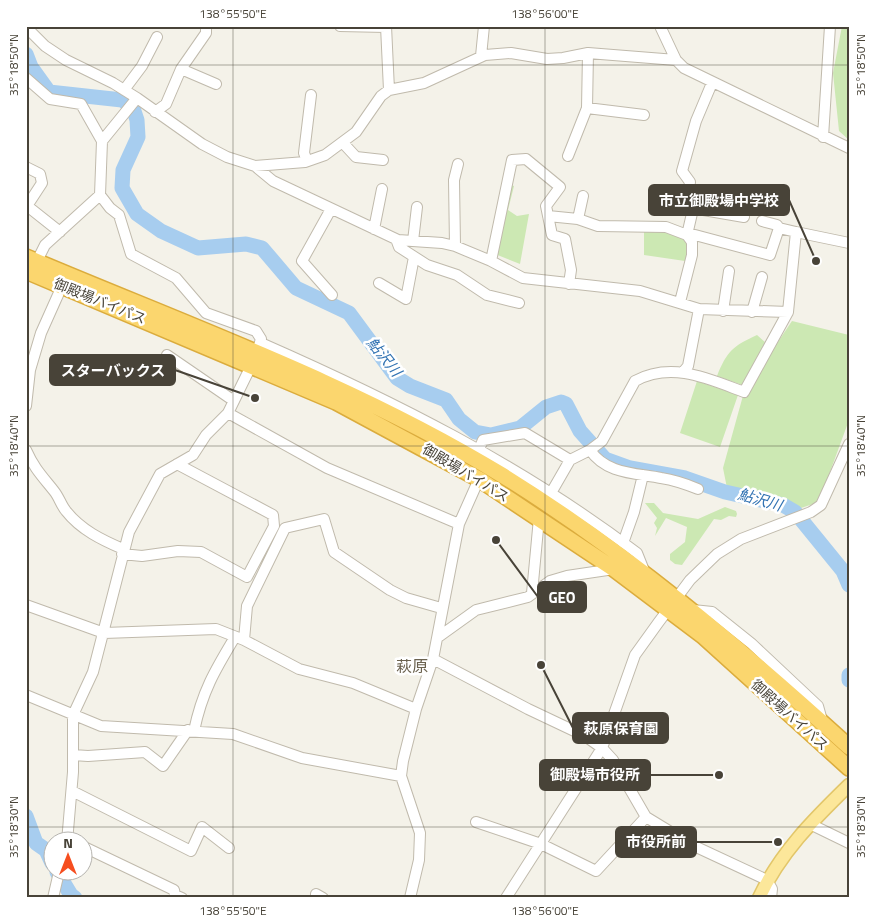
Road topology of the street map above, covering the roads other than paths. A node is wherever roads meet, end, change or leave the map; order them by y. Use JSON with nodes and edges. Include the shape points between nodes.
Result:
{"nodes":[{"id":1,"x":206,"y":26,"type":"edge"},
{"id":2,"x":340,"y":26,"type":"edge"},
{"id":3,"x":386,"y":26,"type":"edge"},
{"id":4,"x":484,"y":26,"type":"edge"},
{"id":5,"x":660,"y":26,"type":"edge"},
{"id":6,"x":830,"y":26,"type":"edge"},
{"id":7,"x":26,"y":27,"type":"edge"},
{"id":8,"x":157,"y":37,"type":"dead end"},
{"id":9,"x":588,"y":53,"type":"junction"},
{"id":10,"x":481,"y":56,"type":"junction"},
{"id":11,"x":676,"y":60,"type":"junction"},
{"id":12,"x":181,"y":69,"type":"junction"},
{"id":13,"x":26,"y":78,"type":"edge"},
{"id":14,"x":216,"y":84,"type":"dead end"},
{"id":15,"x":712,"y":84,"type":"junction"},
{"id":16,"x":124,"y":90,"type":"junction"},
{"id":17,"x":389,"y":90,"type":"junction"},
{"id":18,"x":311,"y":95,"type":"dead end"},
{"id":19,"x":133,"y":103,"type":"junction"},
{"id":20,"x":587,"y":108,"type":"junction"},
{"id":21,"x":155,"y":112,"type":"junction"},
{"id":22,"x":644,"y":115,"type":"dead end"},
{"id":23,"x":823,"y":137,"type":"junction"},
{"id":24,"x":102,"y":141,"type":"junction"},
{"id":25,"x":343,"y":143,"type":"junction"},
{"id":26,"x":849,"y":148,"type":"edge"},
{"id":27,"x":568,"y":156,"type":"dead end"},
{"id":28,"x":383,"y":160,"type":"dead end"},
{"id":29,"x":308,"y":161,"type":"junction"},
{"id":30,"x":458,"y":164,"type":"dead end"},
{"id":31,"x":255,"y":166,"type":"junction"},
{"id":32,"x":26,"y":167,"type":"edge"},
{"id":33,"x":382,"y":189,"type":"dead end"},
{"id":34,"x":100,"y":195,"type":"junction"},
{"id":35,"x":583,"y":196,"type":"dead end"},
{"id":36,"x":26,"y":206,"type":"edge"},
{"id":37,"x":417,"y":207,"type":"dead end"},
{"id":38,"x":331,"y":208,"type":"junction"},
{"id":39,"x":693,"y":208,"type":"junction"},
{"id":40,"x":548,"y":216,"type":"junction"},
{"id":41,"x":744,"y":217,"type":"dead end"},
{"id":42,"x":578,"y":219,"type":"junction"},
{"id":43,"x":762,"y":221,"type":"dead end"},
{"id":44,"x":779,"y":228,"type":"junction"},
{"id":45,"x":374,"y":229,"type":"junction"},
{"id":46,"x":60,"y":232,"type":"junction"},
{"id":47,"x":796,"y":232,"type":"junction"},
{"id":48,"x":687,"y":235,"type":"junction"},
{"id":49,"x":396,"y":239,"type":"junction"},
{"id":50,"x":413,"y":241,"type":"junction"},
{"id":51,"x":849,"y":242,"type":"edge"},
{"id":52,"x":455,"y":246,"type":"junction"},
{"id":53,"x":414,"y":257,"type":"junction"},
{"id":54,"x":491,"y":261,"type":"junction"},
{"id":55,"x":30,"y":263,"type":"edge"},
{"id":56,"x":729,"y":271,"type":"dead end"},
{"id":57,"x":762,"y":277,"type":"dead end"},
{"id":58,"x":379,"y":283,"type":"dead end"},
{"id":59,"x":569,"y":284,"type":"junction"},
{"id":60,"x":62,"y":286,"type":"junction"},
{"id":61,"x":332,"y":295,"type":"dead end"},
{"id":62,"x":680,"y":302,"type":"junction"},
{"id":63,"x":519,"y":303,"type":"dead end"},
{"id":64,"x":699,"y":309,"type":"junction"},
{"id":65,"x":723,"y":311,"type":"junction"},
{"id":66,"x":752,"y":312,"type":"junction"},
{"id":67,"x":788,"y":312,"type":"junction"},
{"id":68,"x":257,"y":353,"type":"junction"},
{"id":69,"x":167,"y":355,"type":"dead end"},
{"id":70,"x":683,"y":372,"type":"junction"},
{"id":71,"x":234,"y":401,"type":"junction"},
{"id":72,"x":26,"y":406,"type":"edge"},
{"id":73,"x":228,"y":413,"type":"junction"},
{"id":74,"x":849,"y":444,"type":"edge"},
{"id":75,"x":590,"y":450,"type":"junction"},
{"id":76,"x":477,"y":454,"type":"junction"},
{"id":77,"x":27,"y":456,"type":"edge"},
{"id":78,"x":570,"y":460,"type":"junction"},
{"id":79,"x":177,"y":464,"type":"junction"},
{"id":80,"x":643,"y":475,"type":"junction"},
{"id":81,"x":479,"y":480,"type":"junction"},
{"id":82,"x":698,"y":489,"type":"dead end"},
{"id":83,"x":552,"y":493,"type":"junction"},
{"id":84,"x":539,"y":518,"type":"junction"},
{"id":85,"x":459,"y":524,"type":"junction"},
{"id":86,"x":623,"y":542,"type":"junction"},
{"id":87,"x":123,"y":551,"type":"junction"},
{"id":88,"x":614,"y":569,"type":"junction"},
{"id":89,"x":645,"y":574,"type":"junction"},
{"id":90,"x":532,"y":593,"type":"junction"},
{"id":91,"x":672,"y":604,"type":"junction"},
{"id":92,"x":26,"y":605,"type":"edge"},
{"id":93,"x":441,"y":608,"type":"junction"},
{"id":94,"x":104,"y":633,"type":"junction"},
{"id":95,"x":239,"y":638,"type":"junction"},
{"id":96,"x":437,"y":638,"type":"junction"},
{"id":97,"x":433,"y":659,"type":"junction"},
{"id":98,"x":26,"y":695,"type":"edge"},
{"id":99,"x":416,"y":709,"type":"junction"},
{"id":100,"x":73,"y":715,"type":"junction"},
{"id":101,"x":191,"y":730,"type":"junction"},
{"id":102,"x":849,"y":747,"type":"edge"},
{"id":103,"x":602,"y":748,"type":"junction"},
{"id":104,"x":73,"y":755,"type":"junction"},
{"id":105,"x":849,"y":768,"type":"edge"},
{"id":106,"x":401,"y":776,"type":"junction"},
{"id":107,"x":849,"y":786,"type":"edge"},
{"id":108,"x":72,"y":791,"type":"junction"},
{"id":109,"x":646,"y":817,"type":"junction"},
{"id":110,"x":476,"y":822,"type":"dead end"},
{"id":111,"x":810,"y":824,"type":"junction"},
{"id":112,"x":70,"y":832,"type":"edge"},
{"id":113,"x":849,"y":843,"type":"edge"},
{"id":114,"x":541,"y":844,"type":"junction"},
{"id":115,"x":229,"y":848,"type":"dead end"},
{"id":116,"x":92,"y":851,"type":"edge"},
{"id":117,"x":767,"y":880,"type":"junction"},
{"id":118,"x":182,"y":898,"type":"edge"},
{"id":119,"x":410,"y":898,"type":"edge"},
{"id":120,"x":506,"y":898,"type":"edge"},
{"id":121,"x":759,"y":898,"type":"edge"},
{"id":122,"x":771,"y":898,"type":"edge"}],
"edges":[{"from":1,"to":12,"type":"street","via":[[206,33]]},
{"from":2,"to":3,"type":"street"},
{"from":3,"to":17,"type":"street"},
{"from":4,"to":10,"type":"street"},
{"from":5,"to":11,"type":"street"},
{"from":6,"to":23,"type":"street"},
{"from":7,"to":16,"type":"street","via":[[45,46],[66,60]]},
{"from":8,"to":16,"type":"street","via":[[142,66]]},
{"from":9,"to":10,"type":"street","via":[[563,58],[511,53]]},
{"from":9,"to":11,"type":"street"},
{"from":9,"to":20,"type":"street"},
{"from":10,"to":17,"type":"street","via":[[424,84]]},
{"from":11,"to":15,"type":"street"},
{"from":12,"to":14,"type":"street"},
{"from":12,"to":21,"type":"street","via":[[166,104]]},
{"from":13,"to":24,"type":"street","via":[[50,99],[81,104]]},
{"from":15,"to":23,"type":"street"},
{"from":15,"to":39,"type":"street","via":[[696,121],[682,171],[690,182],[686,207]]},
{"from":16,"to":19,"type":"street"},
{"from":17,"to":25,"type":"street","via":[[381,96],[356,132]]},
{"from":18,"to":29,"type":"street","via":[[304,153]]},
{"from":19,"to":21,"type":"street"},
{"from":19,"to":24,"type":"street"},
{"from":20,"to":22,"type":"street"},
{"from":20,"to":27,"type":"street"},
{"from":21,"to":31,"type":"street","via":[[202,144]]},
{"from":23,"to":26,"type":"street"},
{"from":24,"to":34,"type":"street"},
{"from":25,"to":28,"type":"street","via":[[356,157]]},
{"from":25,"to":29,"type":"street","via":[[325,156]]},
{"from":29,"to":31,"type":"street"},
{"from":30,"to":52,"type":"street","via":[[454,180]]},
{"from":31,"to":38,"type":"street","via":[[273,181]]},
{"from":32,"to":36,"type":"street","via":[[40,174],[42,183]]},
{"from":33,"to":45,"type":"street"},
{"from":34,"to":46,"type":"street"},
{"from":34,"to":68,"type":"street","via":[[118,215],[131,254],[176,278],[206,313],[256,331]]},
{"from":35,"to":42,"type":"street"},
{"from":36,"to":46,"type":"street"},
{"from":37,"to":50,"type":"street"},
{"from":38,"to":45,"type":"street"},
{"from":38,"to":61,"type":"street","via":[[302,261]]},
{"from":39,"to":41,"type":"street"},
{"from":39,"to":48,"type":"street"},
{"from":40,"to":42,"type":"street"},
{"from":40,"to":54,"type":"street","via":[[546,206],[560,187],[526,159],[512,160]]},
{"from":40,"to":59,"type":"street","via":[[552,235],[565,239],[571,270]]},
{"from":42,"to":48,"type":"street","via":[[598,226],[666,227]]},
{"from":43,"to":44,"type":"street","via":[[777,224]]},
{"from":44,"to":47,"type":"street"},
{"from":44,"to":48,"type":"street","via":[[770,255]]},
{"from":45,"to":49,"type":"street"},
{"from":46,"to":55,"type":"street"},
{"from":47,"to":51,"type":"street"},
{"from":47,"to":67,"type":"street"},
{"from":48,"to":62,"type":"street","via":[[692,242],[692,255]]},
{"from":49,"to":50,"type":"street"},
{"from":49,"to":53,"type":"street","via":[[399,247]]},
{"from":50,"to":52,"type":"street"},
{"from":52,"to":54,"type":"street"},
{"from":53,"to":58,"type":"street","via":[[406,299]]},
{"from":53,"to":63,"type":"street","via":[[457,275],[487,296]]},
{"from":54,"to":59,"type":"street","via":[[523,278]]},
{"from":55,"to":60,"type":"highway","name":"御殿場バイパス"},
{"from":55,"to":68,"type":"highway","name":"御殿場バイパス"},
{"from":56,"to":65,"type":"street"},
{"from":57,"to":66,"type":"street"},
{"from":59,"to":62,"type":"street","via":[[640,292]]},
{"from":60,"to":68,"type":"highway","name":"御殿場バイパス"},
{"from":60,"to":72,"type":"street","via":[[30,370]]},
{"from":62,"to":64,"type":"street"},
{"from":64,"to":65,"type":"street"},
{"from":64,"to":70,"type":"street","via":[[688,366]]},
{"from":65,"to":66,"type":"street"},
{"from":66,"to":67,"type":"street"},
{"from":67,"to":70,"type":"street","via":[[744,392]]},
{"from":68,"to":71,"type":"street"},
{"from":68,"to":76,"type":"highway","name":"御殿場バイパス"},
{"from":68,"to":81,"type":"highway","name":"御殿場バイパス","via":[[336,402]]},
{"from":69,"to":71,"type":"street"},
{"from":70,"to":75,"type":"street","via":[[644,376],[635,381],[602,441]]},
{"from":71,"to":73,"type":"street"},
{"from":73,"to":79,"type":"street","via":[[206,435],[193,455]]},
{"from":73,"to":85,"type":"street","via":[[327,468]]},
{"from":74,"to":91,"type":"street","via":[[821,505],[811,512],[741,539],[717,554]]},
{"from":75,"to":78,"type":"street"},
{"from":75,"to":80,"type":"street","via":[[596,459],[611,467]]},
{"from":76,"to":78,"type":"street","via":[[483,440],[525,432]]},
{"from":76,"to":83,"type":"street"},
{"from":76,"to":89,"type":"highway","name":"御殿場バイパス"},
{"from":77,"to":87,"type":"street","via":[[75,521]]},
{"from":78,"to":83,"type":"street"},
{"from":79,"to":87,"type":"street","via":[[160,474],[150,489]]},
{"from":79,"to":87,"type":"street","via":[[273,515],[274,526],[247,576],[201,552],[178,551],[142,556]]},
{"from":80,"to":82,"type":"street"},
{"from":80,"to":86,"type":"street"},
{"from":81,"to":84,"type":"highway","name":"御殿場バイパス"},
{"from":81,"to":85,"type":"street"},
{"from":83,"to":86,"type":"street"},
{"from":84,"to":88,"type":"highway","name":"御殿場バイパス"},
{"from":84,"to":90,"type":"street"},
{"from":85,"to":93,"type":"street","via":[[455,555]]},
{"from":86,"to":89,"type":"street","via":[[639,557]]},
{"from":87,"to":94,"type":"street"},
{"from":88,"to":90,"type":"street","via":[[567,576]]},
{"from":88,"to":91,"type":"highway","name":"御殿場バイパス"},
{"from":89,"to":91,"type":"highway","name":"御殿場バイパス"},
{"from":90,"to":96,"type":"street","via":[[528,597],[476,610]]},
{"from":91,"to":102,"type":"highway","name":"御殿場バイパス","via":[[693,610]]},
{"from":91,"to":103,"type":"street","via":[[635,655]]},
{"from":91,"to":105,"type":"highway","name":"御殿場バイパス"},
{"from":92,"to":94,"type":"street"},
{"from":93,"to":95,"type":"street","via":[[390,590],[334,552],[324,519],[285,528],[247,606]]},
{"from":93,"to":96,"type":"street"},
{"from":94,"to":95,"type":"street","via":[[216,629]]},
{"from":94,"to":100,"type":"street","via":[[93,672]]},
{"from":95,"to":99,"type":"street","via":[[299,669],[353,682]]},
{"from":95,"to":101,"type":"street","via":[[207,685]]},
{"from":96,"to":97,"type":"street"},
{"from":97,"to":99,"type":"street"},
{"from":97,"to":103,"type":"street","via":[[585,736]]},
{"from":98,"to":100,"type":"street"},
{"from":99,"to":106,"type":"street"},
{"from":100,"to":101,"type":"street","via":[[101,726]]},
{"from":100,"to":104,"type":"street"},
{"from":101,"to":104,"type":"street","via":[[163,766],[145,752]]},
{"from":101,"to":106,"type":"street","via":[[233,734],[302,758]]},
{"from":103,"to":109,"type":"street","via":[[613,760]]},
{"from":103,"to":114,"type":"street"},
{"from":104,"to":108,"type":"street"},
{"from":106,"to":119,"type":"street","via":[[420,832],[419,860]]},
{"from":107,"to":111,"type":"main road"},
{"from":108,"to":112,"type":"street"},
{"from":108,"to":115,"type":"street","via":[[192,851],[202,827]]},
{"from":109,"to":114,"type":"street","via":[[596,871]]},
{"from":109,"to":117,"type":"street","via":[[692,845]]},
{"from":110,"to":114,"type":"street"},
{"from":111,"to":113,"type":"street"},
{"from":111,"to":117,"type":"main road","via":[[792,843]]},
{"from":114,"to":120,"type":"street"},
{"from":116,"to":118,"type":"street","via":[[174,890],[175,895]]},
{"from":117,"to":121,"type":"main road"},
{"from":117,"to":122,"type":"street","via":[[772,889]]}]}
